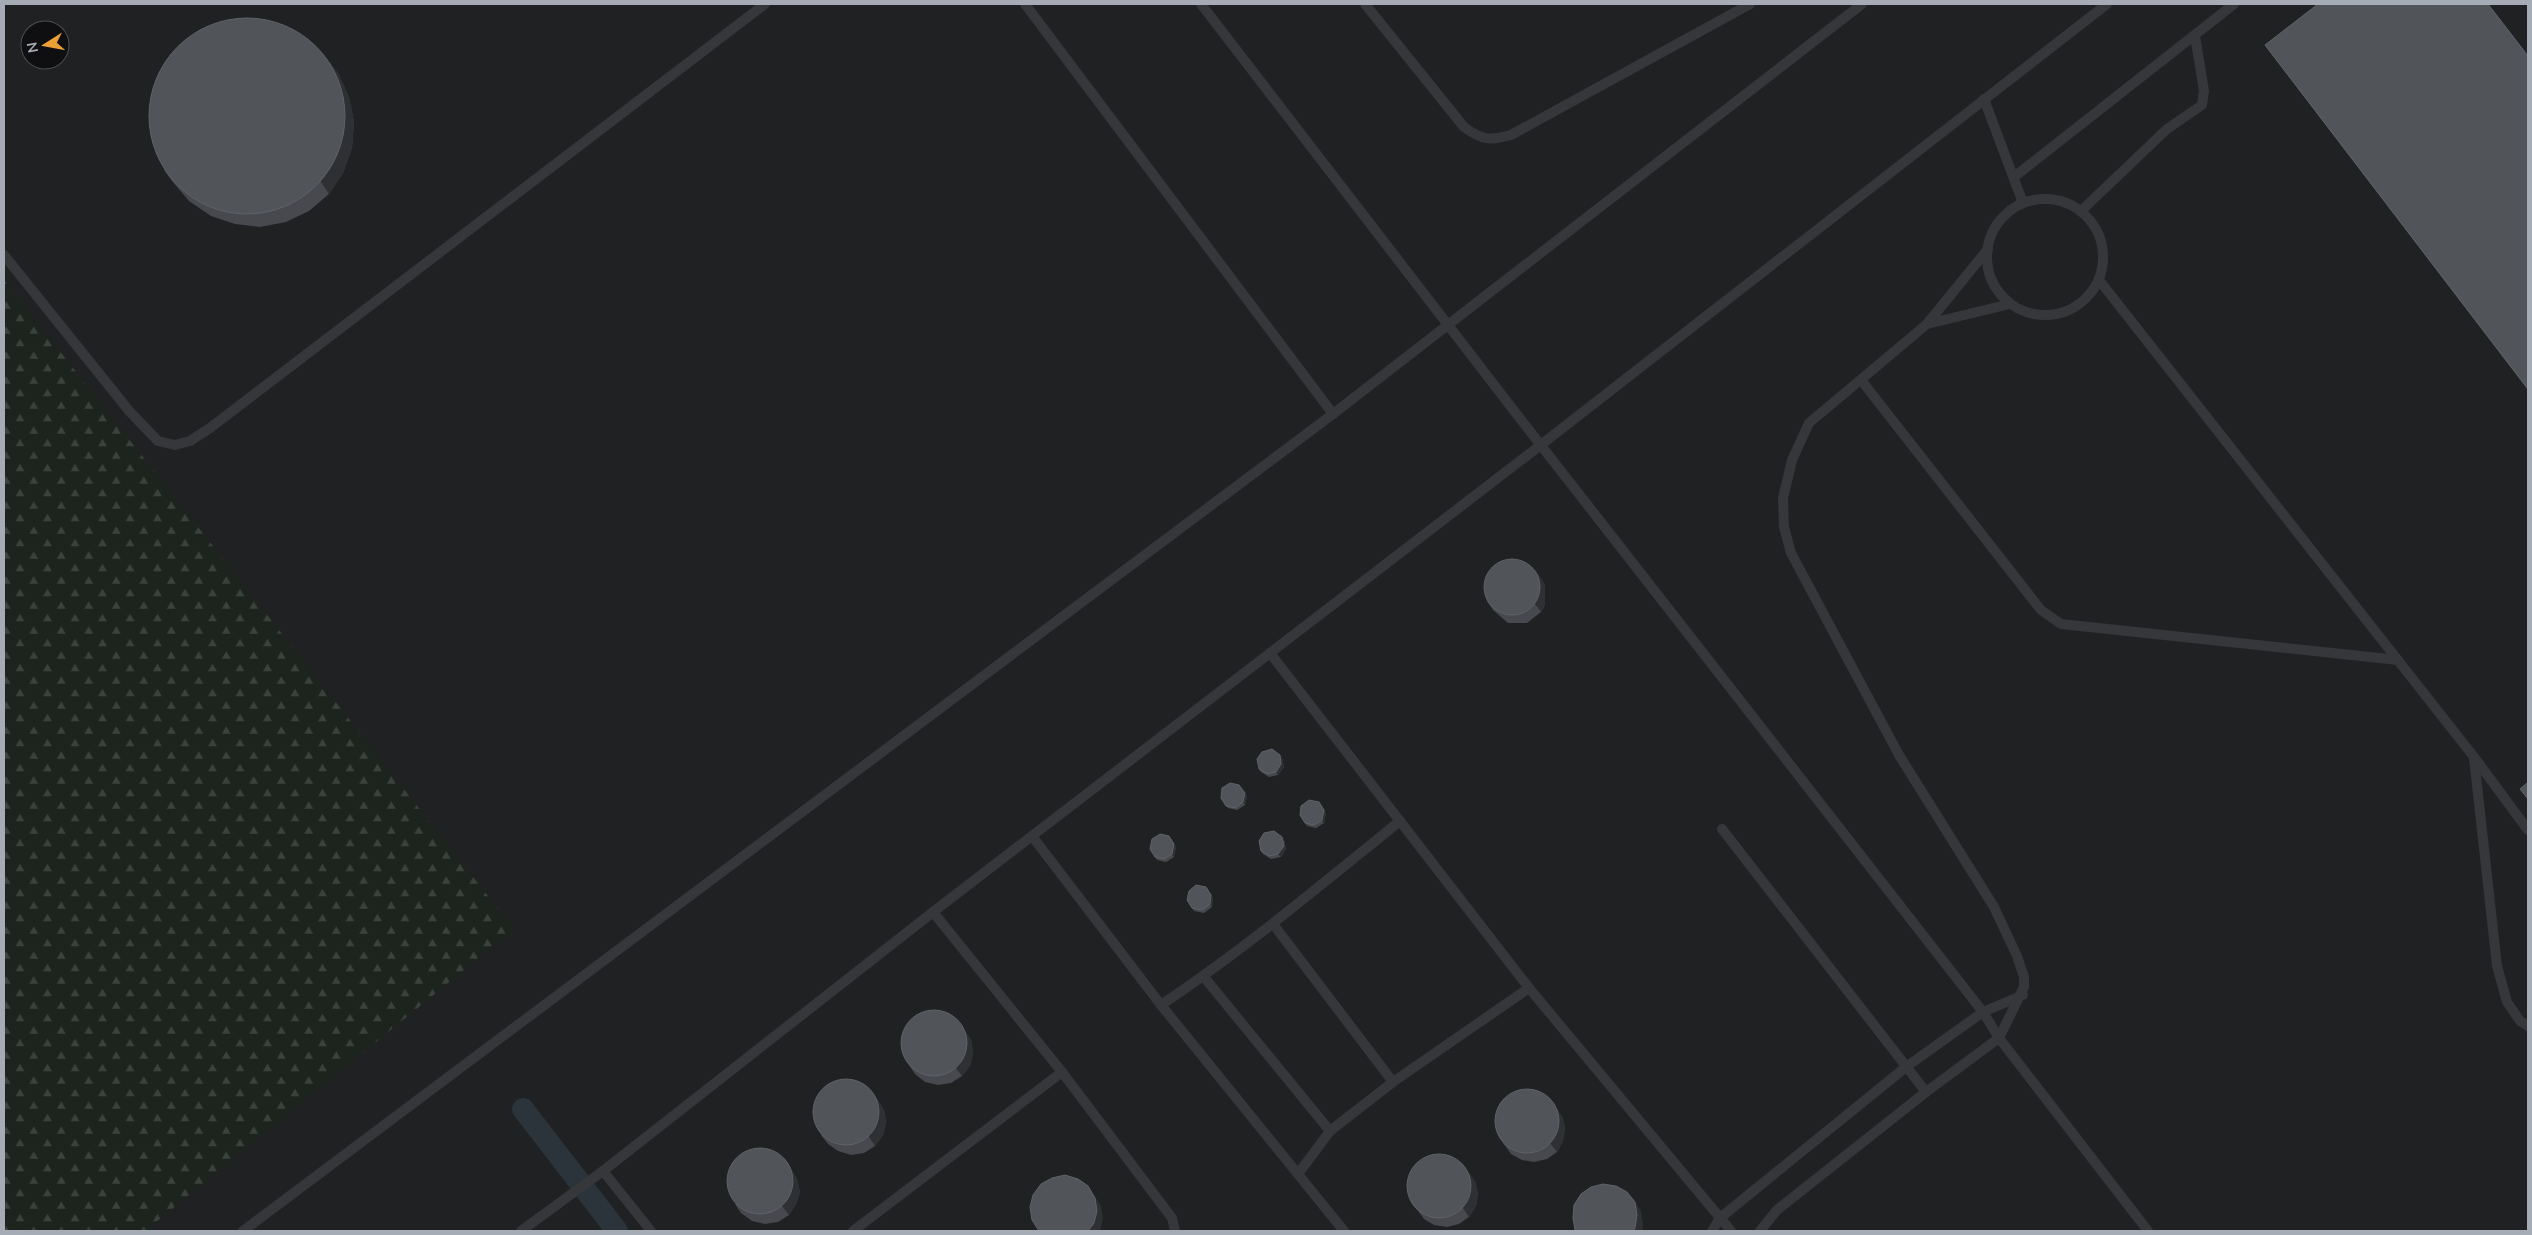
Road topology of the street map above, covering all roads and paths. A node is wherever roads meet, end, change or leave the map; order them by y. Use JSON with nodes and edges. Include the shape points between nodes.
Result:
{"nodes":[{"id":1,"x":765,"y":4,"type":"edge"},
{"id":2,"x":1025,"y":4,"type":"edge"},
{"id":3,"x":1201,"y":4,"type":"edge"},
{"id":4,"x":1365,"y":4,"type":"edge"},
{"id":5,"x":1750,"y":4,"type":"edge"},
{"id":6,"x":1862,"y":4,"type":"edge"},
{"id":7,"x":2107,"y":4,"type":"edge"},
{"id":8,"x":2234,"y":4,"type":"edge"},
{"id":9,"x":2195,"y":36,"type":"junction"},
{"id":10,"x":1984,"y":99,"type":"junction"},
{"id":11,"x":2014,"y":177,"type":"junction"},
{"id":12,"x":2023,"y":203,"type":"junction"},
{"id":13,"x":2081,"y":211,"type":"junction"},
{"id":14,"x":1988,"y":249,"type":"junction"},
{"id":15,"x":4,"y":255,"type":"edge"},
{"id":16,"x":2099,"y":280,"type":"junction"},
{"id":17,"x":2010,"y":304,"type":"junction"},
{"id":18,"x":1448,"y":324,"type":"junction"},
{"id":19,"x":1927,"y":324,"type":"junction"},
{"id":20,"x":1861,"y":380,"type":"junction"},
{"id":21,"x":1332,"y":414,"type":"junction"},
{"id":22,"x":1542,"y":444,"type":"junction"},
{"id":23,"x":1270,"y":652,"type":"junction"},
{"id":24,"x":2398,"y":660,"type":"junction"},
{"id":25,"x":2474,"y":757,"type":"junction"},
{"id":26,"x":1400,"y":821,"type":"junction"},
{"id":27,"x":1722,"y":829,"type":"dead end"},
{"id":28,"x":2528,"y":830,"type":"edge"},
{"id":29,"x":1032,"y":836,"type":"junction"},
{"id":30,"x":933,"y":912,"type":"junction"},
{"id":31,"x":1273,"y":924,"type":"junction"},
{"id":32,"x":1204,"y":977,"type":"junction"},
{"id":33,"x":1528,"y":988,"type":"junction"},
{"id":34,"x":2023,"y":995,"type":"junction"},
{"id":35,"x":1162,"y":1006,"type":"junction"},
{"id":36,"x":1983,"y":1012,"type":"junction"},
{"id":37,"x":2528,"y":1026,"type":"edge"},
{"id":38,"x":2000,"y":1038,"type":"junction"},
{"id":39,"x":1906,"y":1067,"type":"junction"},
{"id":40,"x":1062,"y":1072,"type":"junction"},
{"id":41,"x":1393,"y":1082,"type":"junction"},
{"id":42,"x":1926,"y":1092,"type":"junction"},
{"id":43,"x":1330,"y":1131,"type":"junction"},
{"id":44,"x":603,"y":1171,"type":"junction"},
{"id":45,"x":1298,"y":1174,"type":"junction"},
{"id":46,"x":1720,"y":1218,"type":"junction"},
{"id":47,"x":243,"y":1231,"type":"edge"},
{"id":48,"x":521,"y":1231,"type":"edge"},
{"id":49,"x":651,"y":1231,"type":"edge"},
{"id":50,"x":854,"y":1231,"type":"edge"},
{"id":51,"x":1175,"y":1231,"type":"edge"},
{"id":52,"x":1344,"y":1231,"type":"edge"},
{"id":53,"x":1712,"y":1231,"type":"edge"},
{"id":54,"x":1731,"y":1231,"type":"edge"},
{"id":55,"x":1760,"y":1231,"type":"edge"},
{"id":56,"x":2148,"y":1231,"type":"edge"}],
"edges":[{"from":1,"to":15,"type":"lane","via":[[190,441],[174,446],[158,442],[130,412]]},
{"from":2,"to":21,"type":"lane"},
{"from":3,"to":18,"type":"lane"},
{"from":4,"to":5,"type":"lane","via":[[1464,127],[1477,137],[1493,140],[1511,135]]},
{"from":6,"to":18,"type":"lane"},
{"from":7,"to":10,"type":"lane"},
{"from":8,"to":9,"type":"lane"},
{"from":9,"to":11,"type":"lane"},
{"from":9,"to":13,"type":"lane","via":[[2204,91],[2202,105],[2167,129]]},
{"from":10,"to":11,"type":"lane"},
{"from":10,"to":22,"type":"lane"},
{"from":11,"to":12,"type":"lane"},
{"from":12,"to":13,"type":"lane","via":[[2053,199]]},
{"from":12,"to":14,"type":"lane","via":[[2000,221]]},
{"from":13,"to":16,"type":"lane","via":[[2100,236],[2103,266]]},
{"from":14,"to":17,"type":"lane","via":[[1991,279]]},
{"from":14,"to":19,"type":"lane"},
{"from":16,"to":17,"type":"lane","via":[[2091,294],[2068,312],[2037,316]]},
{"from":16,"to":24,"type":"lane"},
{"from":17,"to":19,"type":"lane"},
{"from":18,"to":21,"type":"lane"},
{"from":18,"to":22,"type":"lane"},
{"from":19,"to":20,"type":"lane"},
{"from":20,"to":24,"type":"lane","via":[[2041,610],[2061,624]]},
{"from":20,"to":34,"type":"lane","via":[[1809,423],[1792,460],[1783,498],[1784,527],[1791,553],[1895,746],[1994,907],[2024,977]]},
{"from":21,"to":47,"type":"lane"},
{"from":22,"to":23,"type":"lane"},
{"from":22,"to":36,"type":"lane"},
{"from":23,"to":26,"type":"lane"},
{"from":23,"to":29,"type":"lane"},
{"from":24,"to":25,"type":"lane"},
{"from":25,"to":28,"type":"lane"},
{"from":25,"to":37,"type":"lane","via":[[2497,966],[2507,1002],[2520,1021]]},
{"from":26,"to":31,"type":"lane"},
{"from":26,"to":33,"type":"lane"},
{"from":27,"to":39,"type":"lane"},
{"from":29,"to":30,"type":"lane"},
{"from":29,"to":35,"type":"lane"},
{"from":30,"to":40,"type":"lane"},
{"from":30,"to":44,"type":"lane"},
{"from":31,"to":32,"type":"lane"},
{"from":31,"to":41,"type":"lane"},
{"from":32,"to":35,"type":"lane"},
{"from":32,"to":43,"type":"lane"},
{"from":33,"to":41,"type":"lane"},
{"from":33,"to":46,"type":"lane"},
{"from":34,"to":36,"type":"lane"},
{"from":34,"to":38,"type":"lane"},
{"from":35,"to":45,"type":"lane"},
{"from":36,"to":38,"type":"lane"},
{"from":36,"to":39,"type":"lane"},
{"from":38,"to":42,"type":"lane"},
{"from":38,"to":56,"type":"lane"},
{"from":39,"to":42,"type":"lane"},
{"from":39,"to":46,"type":"lane"},
{"from":40,"to":50,"type":"lane"},
{"from":40,"to":51,"type":"lane","via":[[1172,1218]]},
{"from":41,"to":43,"type":"lane"},
{"from":42,"to":55,"type":"lane","via":[[1776,1210]]},
{"from":43,"to":45,"type":"lane"},
{"from":44,"to":48,"type":"lane"},
{"from":44,"to":49,"type":"lane"},
{"from":45,"to":52,"type":"lane"},
{"from":46,"to":53,"type":"lane"},
{"from":46,"to":54,"type":"lane"}]}
